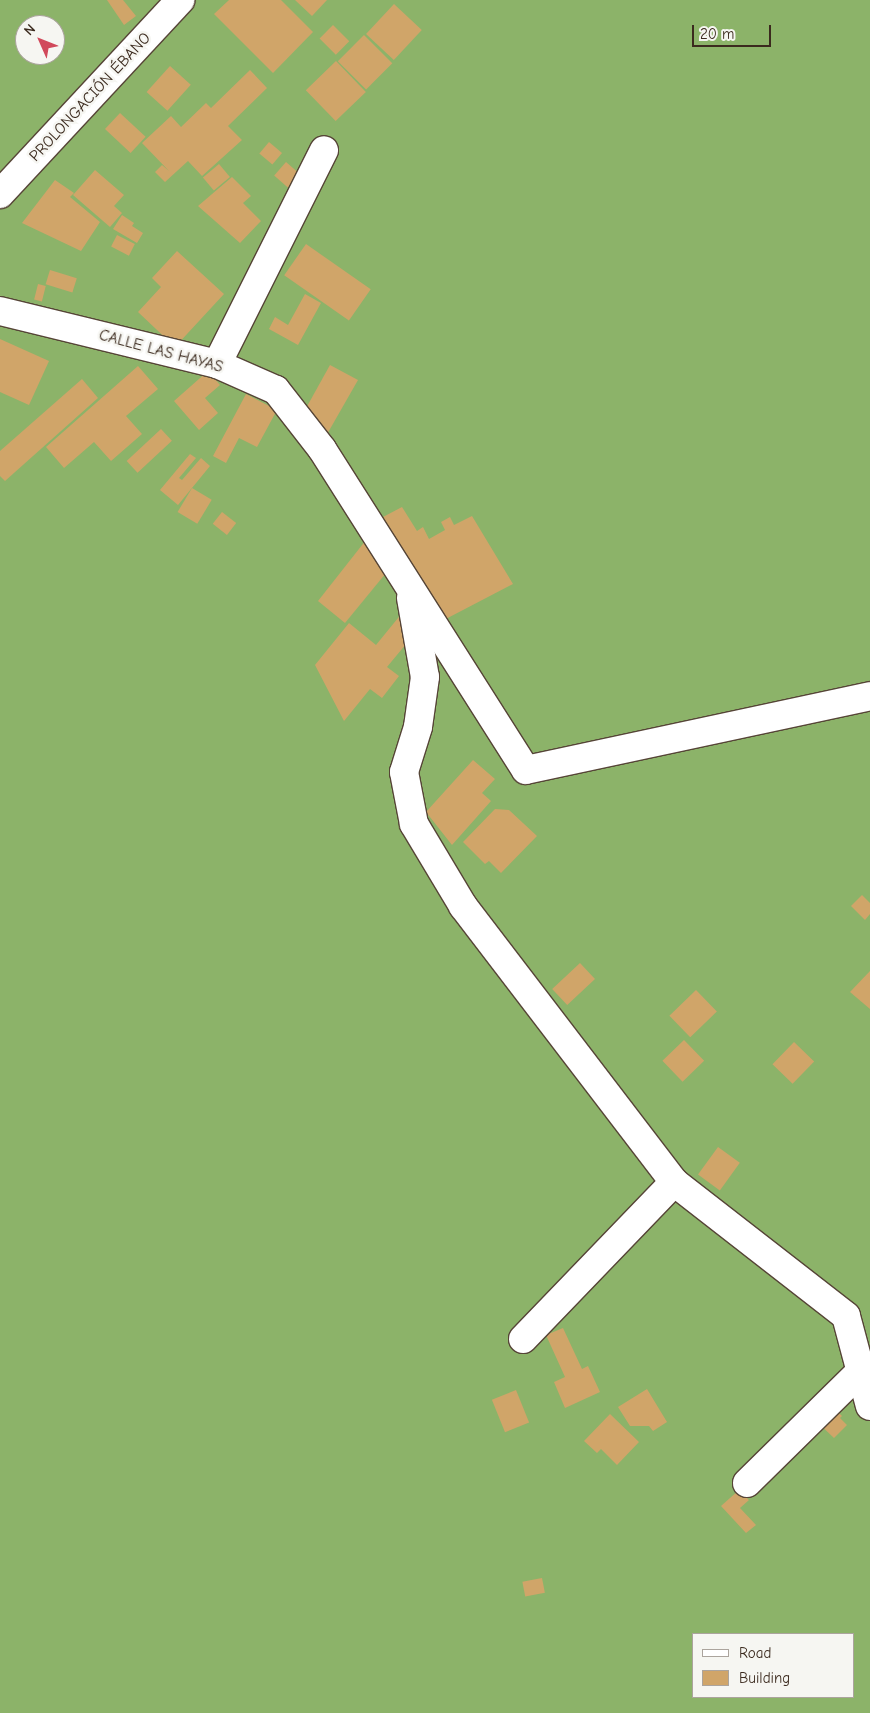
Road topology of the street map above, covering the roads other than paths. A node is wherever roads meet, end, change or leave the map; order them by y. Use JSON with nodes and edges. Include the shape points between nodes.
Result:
{"nodes":[{"id":1,"x":180,"y":0,"type":"edge"},
{"id":2,"x":324,"y":150,"type":"dead end"},
{"id":3,"x":0,"y":194,"type":"edge"},
{"id":4,"x":0,"y":310,"type":"edge"},
{"id":5,"x":217,"y":364,"type":"junction"},
{"id":6,"x":409,"y":584,"type":"junction"},
{"id":7,"x":870,"y":696,"type":"edge"},
{"id":8,"x":674,"y":1182,"type":"junction"},
{"id":9,"x":523,"y":1339,"type":"dead end"},
{"id":10,"x":861,"y":1371,"type":"junction"},
{"id":11,"x":870,"y":1406,"type":"edge"},
{"id":12,"x":747,"y":1483,"type":"dead end"}],
"edges":[{"from":1,"to":3,"type":"street","name":"PROLONGACIÓN ÉBANO"},
{"from":2,"to":5,"type":"street"},
{"from":4,"to":5,"type":"street","name":"CALLE LAS HAYAS"},
{"from":5,"to":6,"type":"street","name":"CALLE LAS HAYAS","via":[[276,390],[322,448]]},
{"from":6,"to":7,"type":"street","name":"CALLE LAS HAYAS","via":[[526,770]]},
{"from":6,"to":8,"type":"street","via":[[425,677],[418,727],[404,772],[414,824],[463,906]]},
{"from":8,"to":9,"type":"street"},
{"from":8,"to":10,"type":"street","via":[[846,1316]]},
{"from":10,"to":11,"type":"street"},
{"from":10,"to":12,"type":"street"}]}
